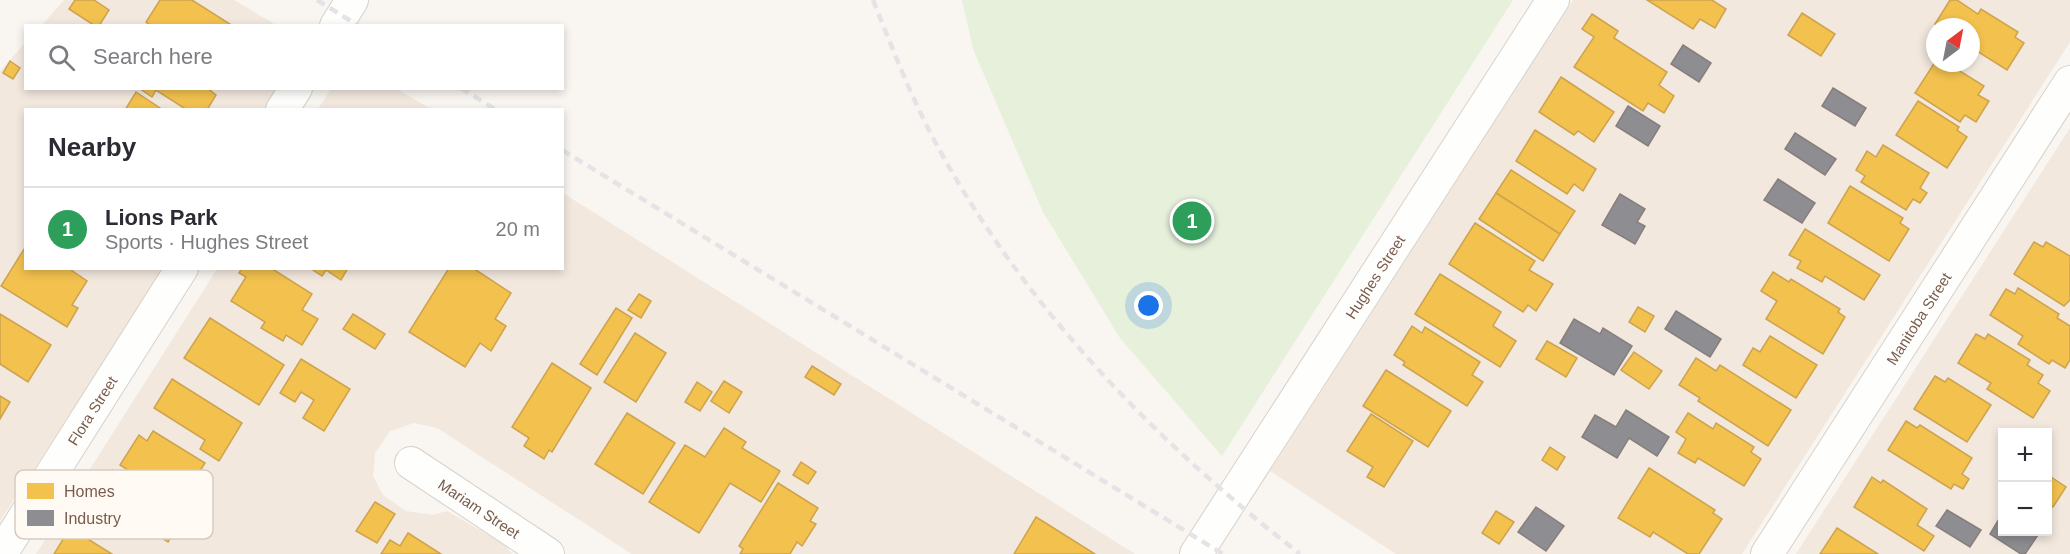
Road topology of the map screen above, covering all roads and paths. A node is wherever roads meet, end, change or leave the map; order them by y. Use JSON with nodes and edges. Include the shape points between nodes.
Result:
{"nodes":[{"id":1,"x":352,"y":0,"type":"edge"},
{"id":2,"x":1553,"y":0,"type":"edge"},
{"id":3,"x":337,"y":24,"type":"edge"},
{"id":4,"x":2070,"y":82,"type":"edge"},
{"id":5,"x":295,"y":90,"type":"edge"},
{"id":6,"x":283,"y":108,"type":"edge"},
{"id":7,"x":181,"y":270,"type":"edge"},
{"id":8,"x":411,"y":463,"type":"dead end"},
{"id":9,"x":54,"y":470,"type":"edge"},
{"id":10,"x":15,"y":532,"type":"edge"},
{"id":11,"x":1,"y":554,"type":"edge"},
{"id":12,"x":548,"y":554,"type":"edge"},
{"id":13,"x":1196,"y":554,"type":"edge"},
{"id":14,"x":1767,"y":554,"type":"edge"}],
"edges":[{"from":1,"to":3,"type":"street"},
{"from":2,"to":13,"type":"street","name":"Hughes Street"},
{"from":4,"to":14,"type":"street","name":"Manitoba Street"},
{"from":5,"to":6,"type":"street"},
{"from":7,"to":9,"type":"street","name":"Flora Street"},
{"from":8,"to":12,"type":"street","name":"Mariam Street"},
{"from":10,"to":11,"type":"street","name":"Flora Street"}]}
